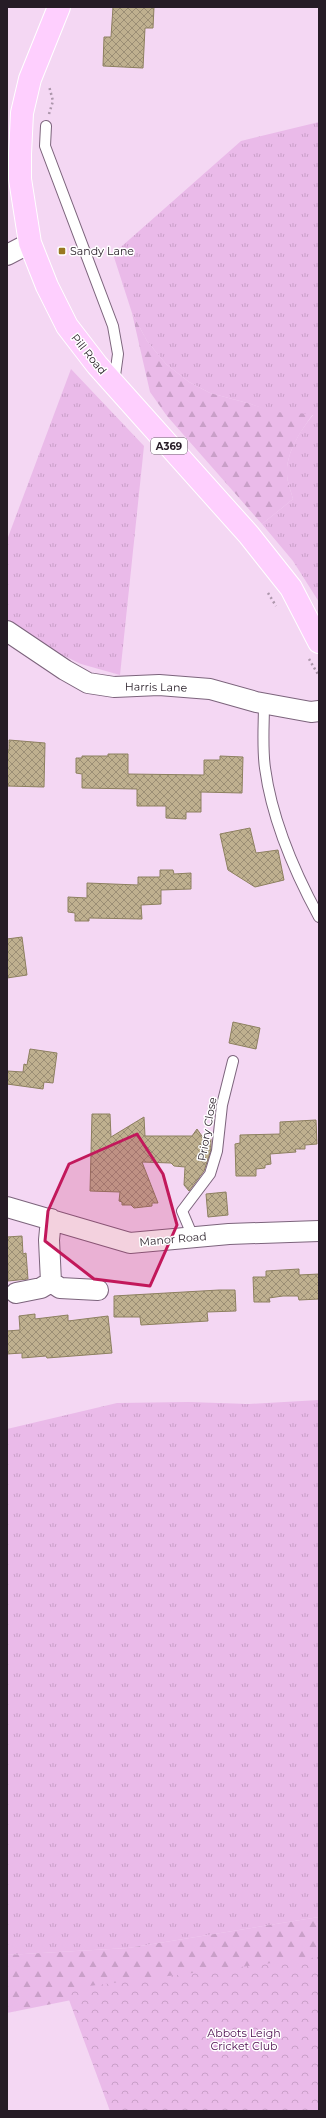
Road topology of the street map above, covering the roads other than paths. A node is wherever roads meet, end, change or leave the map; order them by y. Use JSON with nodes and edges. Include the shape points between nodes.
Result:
{"nodes":[{"id":1,"x":59,"y":7,"type":"edge"},
{"id":2,"x":46,"y":126,"type":"dead end"},
{"id":3,"x":30,"y":243,"type":"junction"},
{"id":4,"x":7,"y":255,"type":"edge"},
{"id":5,"x":114,"y":383,"type":"junction"},
{"id":6,"x":7,"y":631,"type":"edge"},
{"id":7,"x":319,"y":642,"type":"edge"},
{"id":8,"x":264,"y":703,"type":"junction"},
{"id":9,"x":319,"y":711,"type":"edge"},
{"id":10,"x":319,"y":917,"type":"edge"},
{"id":11,"x":233,"y":1061,"type":"dead end"},
{"id":12,"x":7,"y":1207,"type":"edge"},
{"id":13,"x":51,"y":1219,"type":"junction"},
{"id":14,"x":319,"y":1230,"type":"edge"},
{"id":15,"x":193,"y":1238,"type":"junction"},
{"id":16,"x":51,"y":1282,"type":"junction"},
{"id":17,"x":98,"y":1290,"type":"dead end"},
{"id":18,"x":16,"y":1293,"type":"dead end"}],
"edges":[{"from":1,"to":3,"type":"main road","name":"Pill Road","number":"A369","via":[[30,79],[22,113],[20,179]]},
{"from":2,"to":5,"type":"lane","via":[[45,146],[113,326],[118,354]]},
{"from":3,"to":4,"type":"street"},
{"from":3,"to":5,"type":"main road","name":"Pill Road","number":"A369","via":[[67,326]]},
{"from":5,"to":7,"type":"main road","name":"Pill Road","number":"A369","via":[[254,541],[291,588]]},
{"from":6,"to":8,"type":"street","name":"Harris Lane","via":[[88,683],[210,689]]},
{"from":8,"to":9,"type":"street","name":"Harris Lane","via":[[311,712]]},
{"from":8,"to":10,"type":"lane","via":[[265,767],[272,803],[296,875]]},
{"from":11,"to":15,"type":"lane","name":"Priory Close","via":[[222,1105],[217,1151],[210,1174],[182,1211]]},
{"from":12,"to":13,"type":"street","name":"Manor Road"},
{"from":13,"to":15,"type":"street","name":"Manor Road","via":[[130,1243]]},
{"from":13,"to":16,"type":"street"},
{"from":14,"to":15,"type":"street","name":"Manor Road"},
{"from":16,"to":17,"type":"street","via":[[60,1288]]},
{"from":16,"to":18,"type":"street","via":[[41,1288]]}]}
